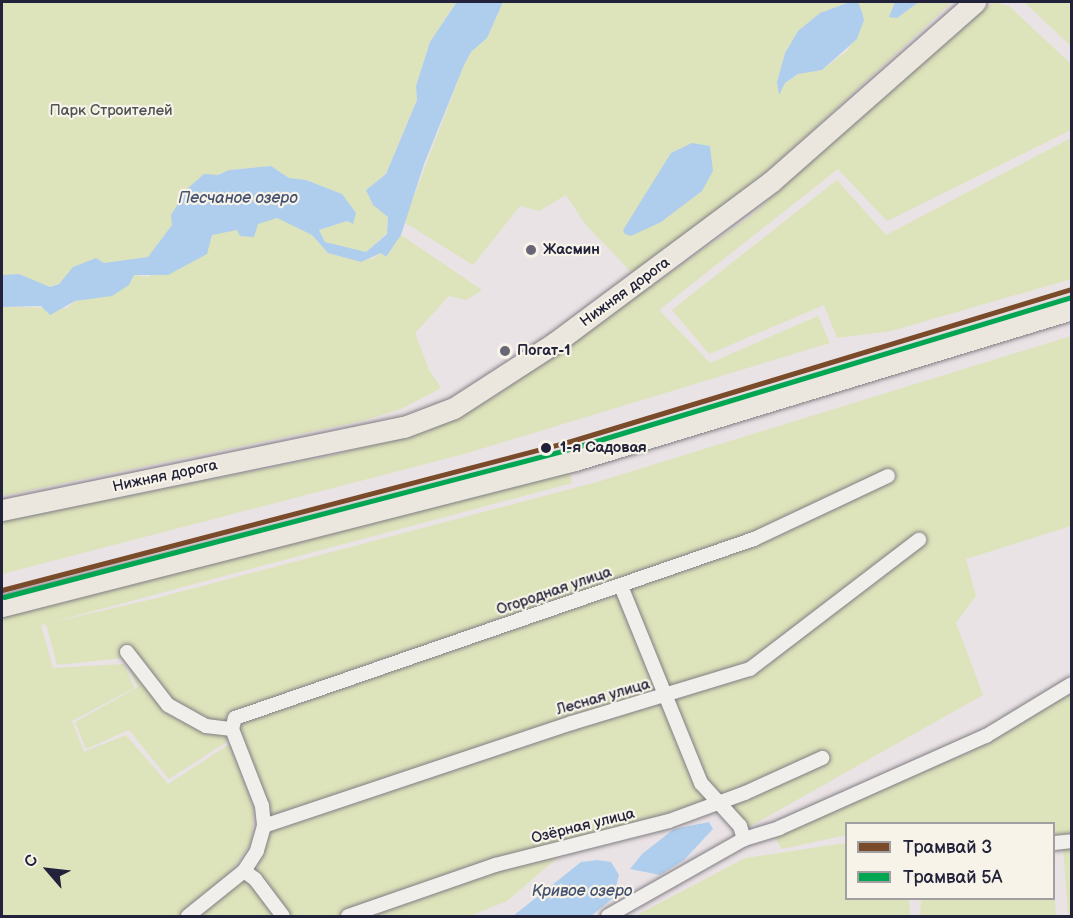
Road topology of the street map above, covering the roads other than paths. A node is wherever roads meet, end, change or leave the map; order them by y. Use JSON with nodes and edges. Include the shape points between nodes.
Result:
{"nodes":[{"id":1,"x":975,"y":2,"type":"edge"},
{"id":2,"x":1071,"y":309,"type":"edge"},
{"id":3,"x":888,"y":476,"type":"dead end"},
{"id":4,"x":2,"y":510,"type":"edge"},
{"id":5,"x":919,"y":540,"type":"dead end"},
{"id":6,"x":621,"y":586,"type":"junction"},
{"id":7,"x":2,"y":606,"type":"edge"},
{"id":8,"x":127,"y":652,"type":"dead end"},
{"id":9,"x":1071,"y":684,"type":"edge"},
{"id":10,"x":668,"y":696,"type":"junction"},
{"id":11,"x":232,"y":729,"type":"junction"},
{"id":12,"x":822,"y":758,"type":"dead end"},
{"id":13,"x":719,"y":803,"type":"junction"},
{"id":14,"x":264,"y":826,"type":"junction"},
{"id":15,"x":744,"y":839,"type":"junction"},
{"id":16,"x":1071,"y":841,"type":"edge"},
{"id":17,"x":1055,"y":843,"type":"edge"},
{"id":18,"x":244,"y":871,"type":"junction"},
{"id":19,"x":188,"y":916,"type":"edge"},
{"id":20,"x":283,"y":916,"type":"edge"},
{"id":21,"x":348,"y":916,"type":"edge"},
{"id":22,"x":608,"y":916,"type":"edge"}],
"edges":[{"from":1,"to":4,"type":"main road","name":"Нижняя дорога","via":[[772,181],[556,342],[454,408],[404,427]]},
{"from":2,"to":7,"type":"main road","via":[[575,460]]},
{"from":3,"to":6,"type":"street","name":"Огородная улица","via":[[753,539]]},
{"from":5,"to":10,"type":"street","name":"Лесная улица","via":[[750,669]]},
{"from":6,"to":10,"type":"street"},
{"from":6,"to":11,"type":"street","name":"Огородная улица","via":[[235,718]]},
{"from":8,"to":11,"type":"street","via":[[168,705],[206,726]]},
{"from":9,"to":15,"type":"street","via":[[986,736],[779,828]]},
{"from":10,"to":13,"type":"street","via":[[701,783]]},
{"from":10,"to":14,"type":"street","name":"Лесная улица","via":[[573,723]]},
{"from":11,"to":14,"type":"street","via":[[262,806]]},
{"from":12,"to":13,"type":"street","name":"Озёрная улица"},
{"from":13,"to":15,"type":"street","via":[[740,826]]},
{"from":13,"to":21,"type":"street","name":"Озёрная улица","via":[[669,821],[495,865]]},
{"from":14,"to":18,"type":"street","via":[[257,851]]},
{"from":15,"to":22,"type":"street"},
{"from":16,"to":17,"type":"street"},
{"from":18,"to":19,"type":"street"},
{"from":18,"to":20,"type":"street","via":[[255,879]]}]}
